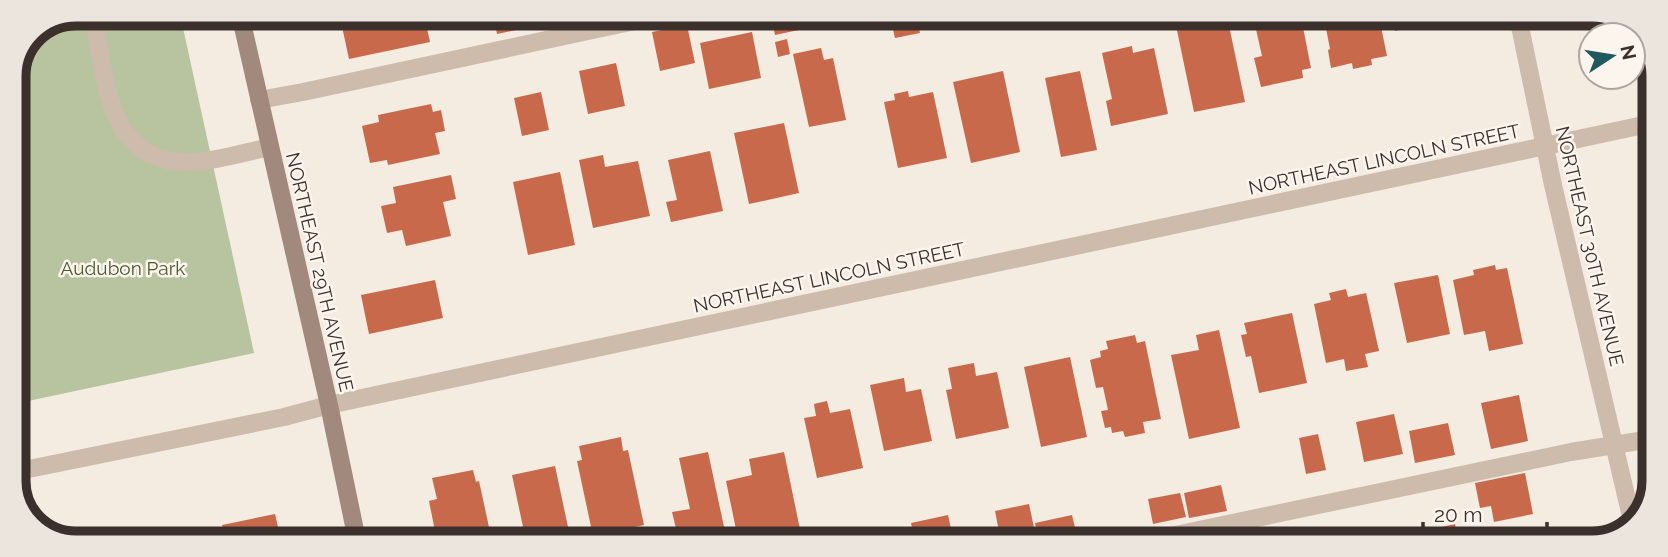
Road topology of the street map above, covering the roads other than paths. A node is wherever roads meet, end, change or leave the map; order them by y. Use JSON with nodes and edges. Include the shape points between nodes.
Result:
{"nodes":[{"id":1,"x":96,"y":26,"type":"edge"},
{"id":2,"x":243,"y":26,"type":"edge"},
{"id":3,"x":611,"y":26,"type":"edge"},
{"id":4,"x":1520,"y":26,"type":"edge"},
{"id":5,"x":259,"y":100,"type":"junction"},
{"id":6,"x":1642,"y":125,"type":"edge"},
{"id":7,"x":1546,"y":146,"type":"junction"},
{"id":8,"x":270,"y":147,"type":"junction"},
{"id":9,"x":329,"y":405,"type":"junction"},
{"id":10,"x":1642,"y":440,"type":"edge"},
{"id":11,"x":1615,"y":444,"type":"junction"},
{"id":12,"x":26,"y":470,"type":"edge"},
{"id":13,"x":1630,"y":512,"type":"edge"},
{"id":14,"x":355,"y":531,"type":"edge"},
{"id":15,"x":1194,"y":531,"type":"edge"}],
"edges":[{"from":1,"to":8,"type":"street","via":[[113,110],[120,128],[136,146],[161,159],[195,162]]},
{"from":2,"to":5,"type":"street","name":"NORTHEAST 29TH AVENUE"},
{"from":3,"to":5,"type":"street"},
{"from":4,"to":7,"type":"street","name":"NORTHEAST 30TH AVENUE"},
{"from":5,"to":8,"type":"street","name":"NORTHEAST 29TH AVENUE"},
{"from":6,"to":7,"type":"street","name":"NORTHEAST LINCOLN STREET"},
{"from":7,"to":9,"type":"street","name":"NORTHEAST LINCOLN STREET"},
{"from":7,"to":11,"type":"street","name":"NORTHEAST 30TH AVENUE"},
{"from":8,"to":9,"type":"street","name":"NORTHEAST 29TH AVENUE"},
{"from":9,"to":12,"type":"street","name":"NORTHEAST LINCOLN STREET"},
{"from":9,"to":14,"type":"street","name":"NORTHEAST 29TH AVENUE"},
{"from":10,"to":11,"type":"street"},
{"from":11,"to":13,"type":"street","name":"NORTHEAST 30TH AVENUE"},
{"from":11,"to":15,"type":"street"}]}
